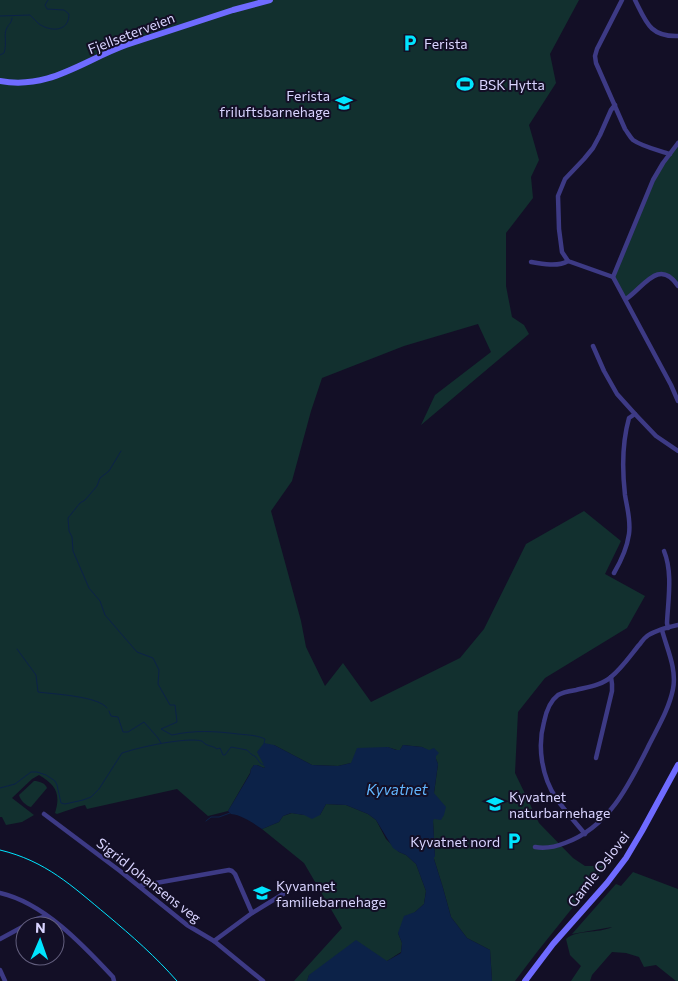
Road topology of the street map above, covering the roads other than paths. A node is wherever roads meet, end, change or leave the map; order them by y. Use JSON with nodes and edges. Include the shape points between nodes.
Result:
{"nodes":[{"id":1,"x":270,"y":0,"type":"edge"},
{"id":2,"x":622,"y":0,"type":"edge"},
{"id":3,"x":635,"y":0,"type":"edge"},
{"id":4,"x":678,"y":36,"type":"edge"},
{"id":5,"x":0,"y":81,"type":"edge"},
{"id":6,"x":615,"y":105,"type":"junction"},
{"id":7,"x":678,"y":143,"type":"edge"},
{"id":8,"x":670,"y":154,"type":"junction"},
{"id":9,"x":568,"y":261,"type":"junction"},
{"id":10,"x":531,"y":262,"type":"dead end"},
{"id":11,"x":613,"y":277,"type":"junction"},
{"id":12,"x":678,"y":286,"type":"edge"},
{"id":13,"x":626,"y":300,"type":"junction"},
{"id":14,"x":593,"y":346,"type":"dead end"},
{"id":15,"x":678,"y":401,"type":"edge"},
{"id":16,"x":635,"y":414,"type":"junction"},
{"id":17,"x":678,"y":451,"type":"edge"},
{"id":18,"x":664,"y":551,"type":"dead end"},
{"id":19,"x":614,"y":574,"type":"dead end"},
{"id":20,"x":678,"y":624,"type":"edge"},
{"id":21,"x":668,"y":628,"type":"junction"},
{"id":22,"x":662,"y":630,"type":"junction"},
{"id":23,"x":611,"y":677,"type":"junction"},
{"id":24,"x":596,"y":758,"type":"dead end"},
{"id":25,"x":678,"y":765,"type":"edge"},
{"id":26,"x":44,"y":814,"type":"dead end"},
{"id":27,"x":585,"y":834,"type":"junction"},
{"id":28,"x":535,"y":847,"type":"dead end"},
{"id":29,"x":139,"y":886,"type":"junction"},
{"id":30,"x":288,"y":891,"type":"dead end"},
{"id":31,"x":0,"y":893,"type":"edge"},
{"id":32,"x":252,"y":913,"type":"junction"},
{"id":33,"x":47,"y":916,"type":"edge"},
{"id":34,"x":65,"y":930,"type":"edge"},
{"id":35,"x":15,"y":931,"type":"edge"},
{"id":36,"x":0,"y":939,"type":"edge"},
{"id":37,"x":214,"y":941,"type":"junction"},
{"id":38,"x":0,"y":970,"type":"edge"},
{"id":39,"x":6,"y":981,"type":"edge"},
{"id":40,"x":114,"y":981,"type":"edge"},
{"id":41,"x":263,"y":981,"type":"edge"},
{"id":42,"x":525,"y":981,"type":"edge"}],
"edges":[{"from":1,"to":5,"type":"street","name":"Fjellseterveien","via":[[126,45],[34,83]]},
{"from":2,"to":6,"type":"street","via":[[595,56]]},
{"from":3,"to":4,"type":"street","via":[[651,29]]},
{"from":6,"to":8,"type":"street","via":[[633,140]]},
{"from":6,"to":9,"type":"street","via":[[593,148],[565,179],[558,196],[562,252]]},
{"from":7,"to":8,"type":"street"},
{"from":8,"to":11,"type":"street","via":[[653,180]]},
{"from":9,"to":10,"type":"street","via":[[564,264]]},
{"from":9,"to":11,"type":"street"},
{"from":11,"to":13,"type":"street"},
{"from":12,"to":13,"type":"street","via":[[673,279],[657,274]]},
{"from":13,"to":15,"type":"street"},
{"from":14,"to":16,"type":"street","via":[[608,380]]},
{"from":16,"to":17,"type":"street","via":[[656,436]]},
{"from":16,"to":19,"type":"street","via":[[629,418],[622,461],[629,532]]},
{"from":18,"to":21,"type":"street","via":[[669,571]]},
{"from":20,"to":21,"type":"street"},
{"from":21,"to":22,"type":"street"},
{"from":22,"to":23,"type":"street","via":[[646,636]]},
{"from":22,"to":27,"type":"street","via":[[673,675],[666,711],[632,780],[605,816]]},
{"from":23,"to":24,"type":"street","via":[[612,692]]},
{"from":23,"to":27,"type":"street","via":[[557,696],[549,706],[542,726],[542,760],[549,785]]},
{"from":25,"to":42,"type":"street","name":"Gamle Oslovei","via":[[626,858]]},
{"from":26,"to":29,"type":"street","name":"Sigrid Johansens veg"},
{"from":27,"to":28,"type":"street","via":[[557,846]]},
{"from":29,"to":32,"type":"street","via":[[229,870],[235,874]]},
{"from":29,"to":37,"type":"street","name":"Sigrid Johansens veg","via":[[187,925]]},
{"from":30,"to":32,"type":"street"},
{"from":31,"to":33,"type":"street","via":[[30,904]]},
{"from":32,"to":37,"type":"street"},
{"from":34,"to":40,"type":"street"},
{"from":35,"to":36,"type":"street"},
{"from":37,"to":41,"type":"street","name":"Sigrid Johansens veg"},
{"from":38,"to":39,"type":"street"}]}
